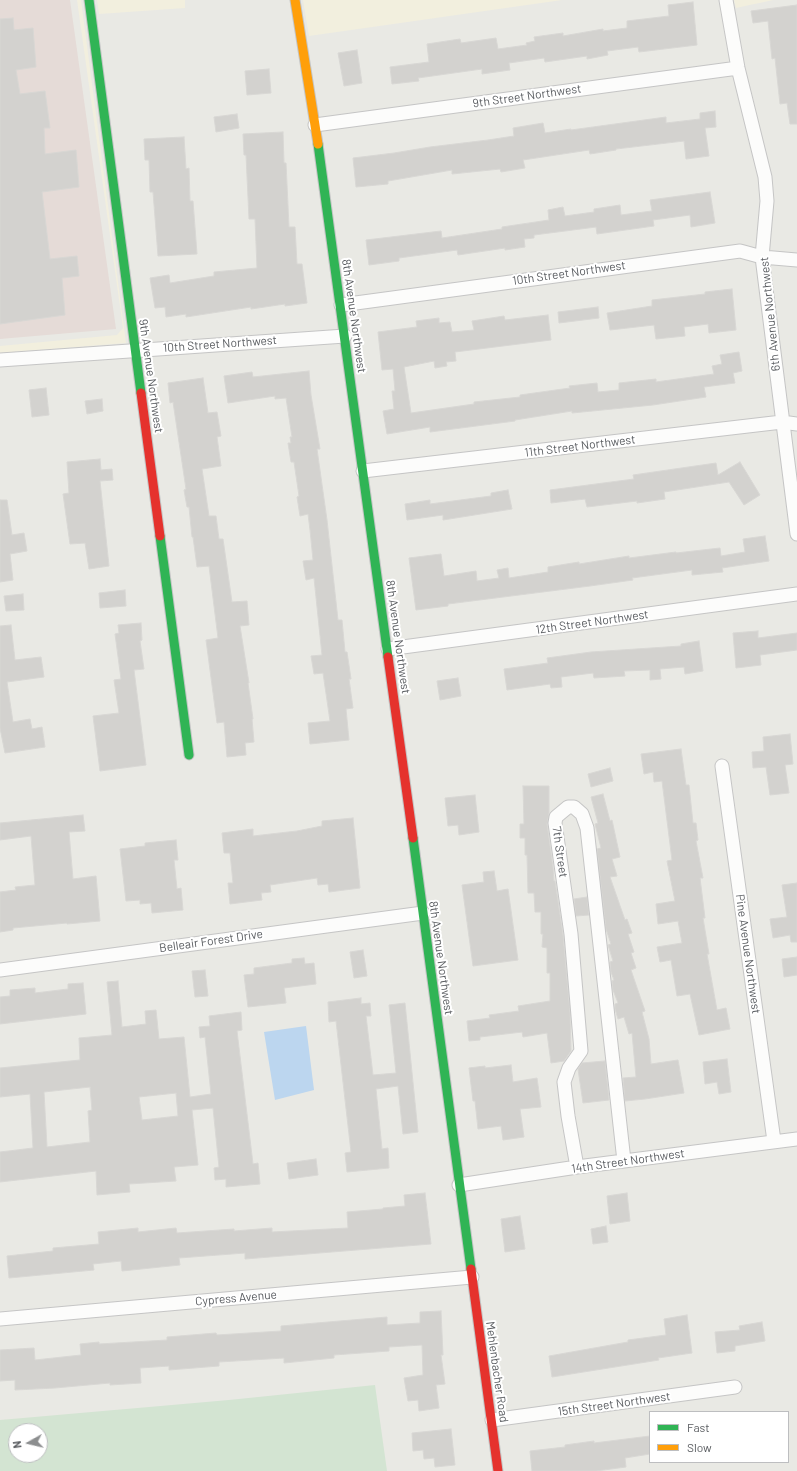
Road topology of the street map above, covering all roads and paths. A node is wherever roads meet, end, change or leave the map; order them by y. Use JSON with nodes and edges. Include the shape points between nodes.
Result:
{"nodes":[{"id":1,"x":89,"y":0,"type":"edge"},
{"id":2,"x":295,"y":0,"type":"edge"},
{"id":3,"x":726,"y":0,"type":"edge"},
{"id":4,"x":738,"y":68,"type":"junction"},
{"id":5,"x":315,"y":125,"type":"junction"},
{"id":6,"x":762,"y":257,"type":"junction"},
{"id":7,"x":797,"y":260,"type":"edge"},
{"id":8,"x":341,"y":305,"type":"junction"},
{"id":9,"x":345,"y":336,"type":"junction"},
{"id":10,"x":135,"y":350,"type":"junction"},
{"id":11,"x":0,"y":360,"type":"edge"},
{"id":12,"x":782,"y":422,"type":"junction"},
{"id":13,"x":797,"y":424,"type":"edge"},
{"id":14,"x":363,"y":472,"type":"junction"},
{"id":15,"x":797,"y":534,"type":"edge"},
{"id":16,"x":797,"y":594,"type":"edge"},
{"id":17,"x":388,"y":649,"type":"junction"},
{"id":18,"x":189,"y":755,"type":"dead end"},
{"id":19,"x":722,"y":766,"type":"dead end"},
{"id":20,"x":423,"y":913,"type":"junction"},
{"id":21,"x":0,"y":970,"type":"edge"},
{"id":22,"x":797,"y":1139,"type":"edge"},
{"id":23,"x":774,"y":1141,"type":"junction"},
{"id":24,"x":624,"y":1161,"type":"junction"},
{"id":25,"x":577,"y":1168,"type":"junction"},
{"id":26,"x":459,"y":1185,"type":"junction"},
{"id":27,"x":472,"y":1277,"type":"junction"},
{"id":28,"x":0,"y":1319,"type":"edge"},
{"id":29,"x":735,"y":1387,"type":"dead end"},
{"id":30,"x":492,"y":1420,"type":"junction"},
{"id":31,"x":498,"y":1471,"type":"edge"}],
"edges":[{"from":1,"to":10,"type":"street","name":"9th Avenue Northwest"},
{"from":2,"to":5,"type":"street","name":"8th Avenue Northwest"},
{"from":3,"to":4,"type":"street","name":"6th Avenue Northwest"},
{"from":4,"to":5,"type":"street","name":"9th Street Northwest"},
{"from":4,"to":6,"type":"street","name":"6th Avenue Northwest","via":[[765,177],[767,201]]},
{"from":5,"to":8,"type":"street","name":"8th Avenue Northwest"},
{"from":6,"to":7,"type":"street","name":"10th Street Northwest"},
{"from":6,"to":8,"type":"street","name":"10th Street Northwest","via":[[740,251]]},
{"from":6,"to":12,"type":"street","name":"6th Avenue Northwest"},
{"from":8,"to":9,"type":"street","name":"8th Avenue Northwest"},
{"from":9,"to":10,"type":"street","name":"10th Street Northwest"},
{"from":9,"to":14,"type":"street","name":"8th Avenue Northwest"},
{"from":10,"to":11,"type":"street","name":"10th Street Northwest"},
{"from":10,"to":18,"type":"street","name":"9th Avenue Northwest"},
{"from":12,"to":13,"type":"street","name":"11th Street Northwest"},
{"from":12,"to":14,"type":"street","name":"11th Street Northwest"},
{"from":12,"to":15,"type":"street","name":"6th Avenue Northwest"},
{"from":14,"to":17,"type":"street","name":"8th Avenue Northwest"},
{"from":16,"to":17,"type":"street","name":"12th Street Northwest"},
{"from":17,"to":20,"type":"street","name":"8th Avenue Northwest"},
{"from":19,"to":23,"type":"street","name":"Pine Avenue Northwest"},
{"from":20,"to":21,"type":"street","name":"Belleair Forest Drive"},
{"from":20,"to":26,"type":"street","name":"8th Avenue Northwest"},
{"from":22,"to":23,"type":"street","name":"14th Street Northwest"},
{"from":23,"to":24,"type":"street","name":"14th Street Northwest"},
{"from":24,"to":25,"type":"street","name":"14th Street Northwest"},
{"from":24,"to":25,"type":"street","name":"7th Street","via":[[587,828],[582,814],[574,807],[568,807],[556,817],[555,823],[571,934],[581,1051],[569,1068],[564,1082]]},
{"from":25,"to":26,"type":"street","name":"14th Street Northwest"},
{"from":26,"to":27,"type":"street","name":"8th Avenue Northwest"},
{"from":27,"to":28,"type":"street","name":"Cypress Avenue"},
{"from":27,"to":30,"type":"street","name":"Mehlenbacher Road"},
{"from":29,"to":30,"type":"street","name":"15th Street Northwest"},
{"from":30,"to":31,"type":"street","name":"Mehlenbacher Road"}]}
